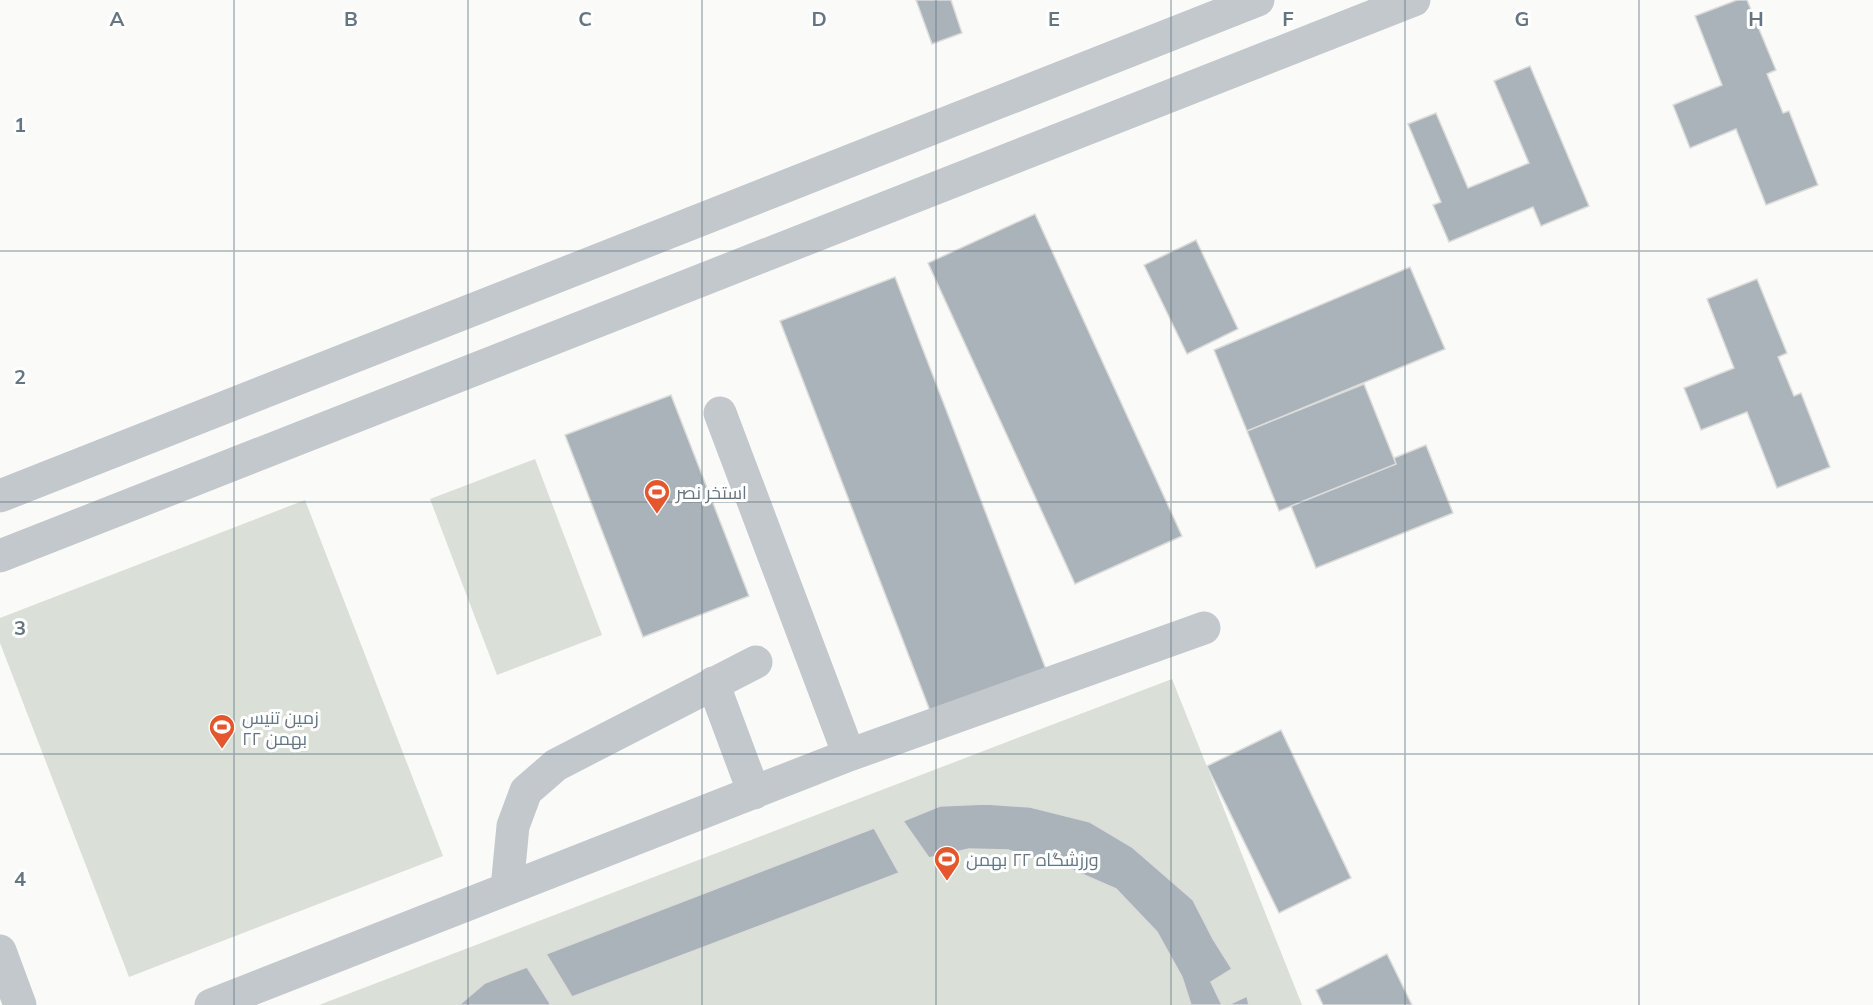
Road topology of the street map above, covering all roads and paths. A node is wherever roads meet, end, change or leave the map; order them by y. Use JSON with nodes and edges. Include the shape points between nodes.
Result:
{"nodes":[{"id":1,"x":1258,"y":0,"type":"edge"},
{"id":2,"x":1414,"y":0,"type":"edge"},
{"id":3,"x":720,"y":413,"type":"dead end"},
{"id":4,"x":0,"y":496,"type":"edge"},
{"id":5,"x":0,"y":556,"type":"edge"},
{"id":6,"x":1204,"y":628,"type":"dead end"},
{"id":7,"x":756,"y":662,"type":"dead end"},
{"id":8,"x":713,"y":683,"type":"junction"},
{"id":9,"x":849,"y":755,"type":"junction"},
{"id":10,"x":754,"y":793,"type":"junction"},
{"id":11,"x":507,"y":888,"type":"junction"},
{"id":12,"x":0,"y":951,"type":"edge"},
{"id":13,"x":20,"y":1005,"type":"edge"},
{"id":14,"x":211,"y":1005,"type":"edge"}],
"edges":[{"from":1,"to":4,"type":"lane"},
{"from":2,"to":5,"type":"lane"},
{"from":3,"to":9,"type":"lane"},
{"from":6,"to":9,"type":"lane"},
{"from":7,"to":8,"type":"lane"},
{"from":8,"to":10,"type":"lane"},
{"from":8,"to":11,"type":"lane","via":[[556,765],[526,791],[513,826]]},
{"from":9,"to":10,"type":"lane"},
{"from":10,"to":11,"type":"lane"},
{"from":11,"to":14,"type":"lane"},
{"from":12,"to":13,"type":"lane"}]}
